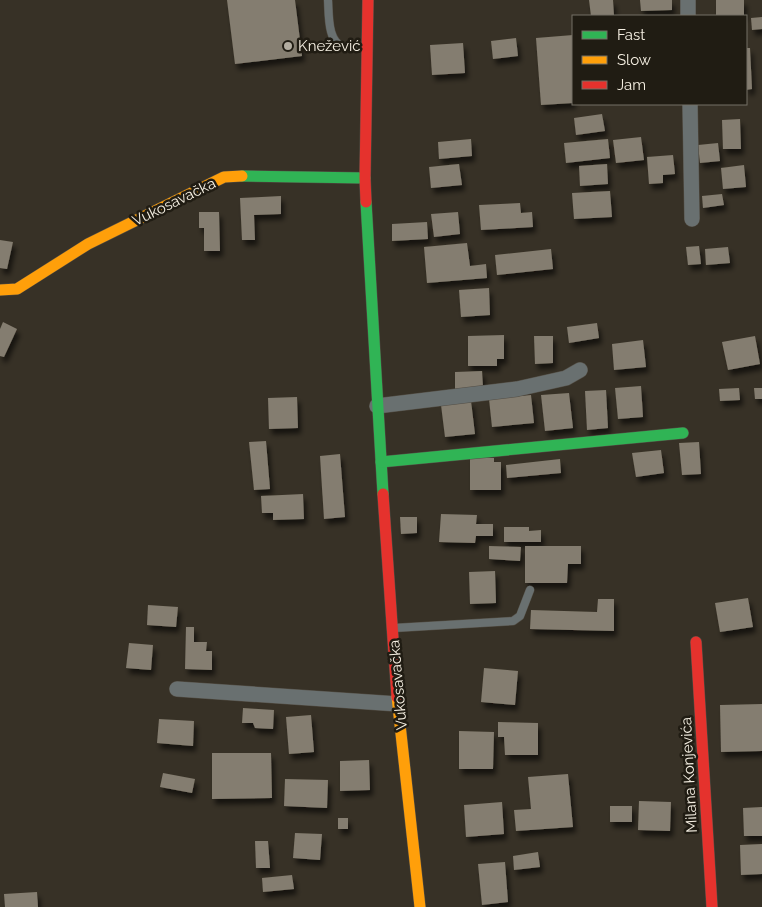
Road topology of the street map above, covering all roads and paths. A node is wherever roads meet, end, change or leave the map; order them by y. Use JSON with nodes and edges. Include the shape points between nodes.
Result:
{"nodes":[{"id":1,"x":328,"y":0,"type":"edge"},
{"id":2,"x":368,"y":0,"type":"edge"},
{"id":3,"x":688,"y":0,"type":"edge"},
{"id":4,"x":688,"y":15,"type":"edge"},
{"id":5,"x":368,"y":46,"type":"junction"},
{"id":6,"x":690,"y":105,"type":"edge"},
{"id":7,"x":365,"y":178,"type":"junction"},
{"id":8,"x":692,"y":219,"type":"dead end"},
{"id":9,"x":0,"y":290,"type":"edge"},
{"id":10,"x":580,"y":370,"type":"dead end"},
{"id":11,"x":377,"y":406,"type":"junction"},
{"id":12,"x":683,"y":433,"type":"dead end"},
{"id":13,"x":381,"y":462,"type":"junction"},
{"id":14,"x":530,"y":590,"type":"dead end"},
{"id":15,"x":393,"y":628,"type":"junction"},
{"id":16,"x":696,"y":642,"type":"dead end"},
{"id":17,"x":176,"y":689,"type":"dead end"},
{"id":18,"x":398,"y":704,"type":"junction"},
{"id":19,"x":420,"y":907,"type":"edge"},
{"id":20,"x":712,"y":907,"type":"edge"}],
"edges":[{"from":1,"to":5,"type":"lane","via":[[331,33],[336,43],[344,47]]},
{"from":2,"to":5,"type":"street","name":"Vukosavačka"},
{"from":3,"to":4,"type":"street"},
{"from":5,"to":7,"type":"street","name":"Vukosavačka"},
{"from":6,"to":8,"type":"street"},
{"from":7,"to":9,"type":"street","name":"Vukosavačka","via":[[224,177],[88,244],[16,289]]},
{"from":7,"to":11,"type":"street","name":"Vukosavačka"},
{"from":10,"to":11,"type":"street","via":[[566,378],[517,390]]},
{"from":11,"to":13,"type":"street","name":"Vukosavačka"},
{"from":12,"to":13,"type":"street"},
{"from":13,"to":15,"type":"street","name":"Vukosavačka"},
{"from":14,"to":15,"type":"lane","via":[[520,616],[513,621]]},
{"from":15,"to":18,"type":"street","name":"Vukosavačka"},
{"from":16,"to":20,"type":"street","name":"Milana Konjevića"},
{"from":17,"to":18,"type":"street"},
{"from":18,"to":19,"type":"street","name":"Vukosavačka"}]}
